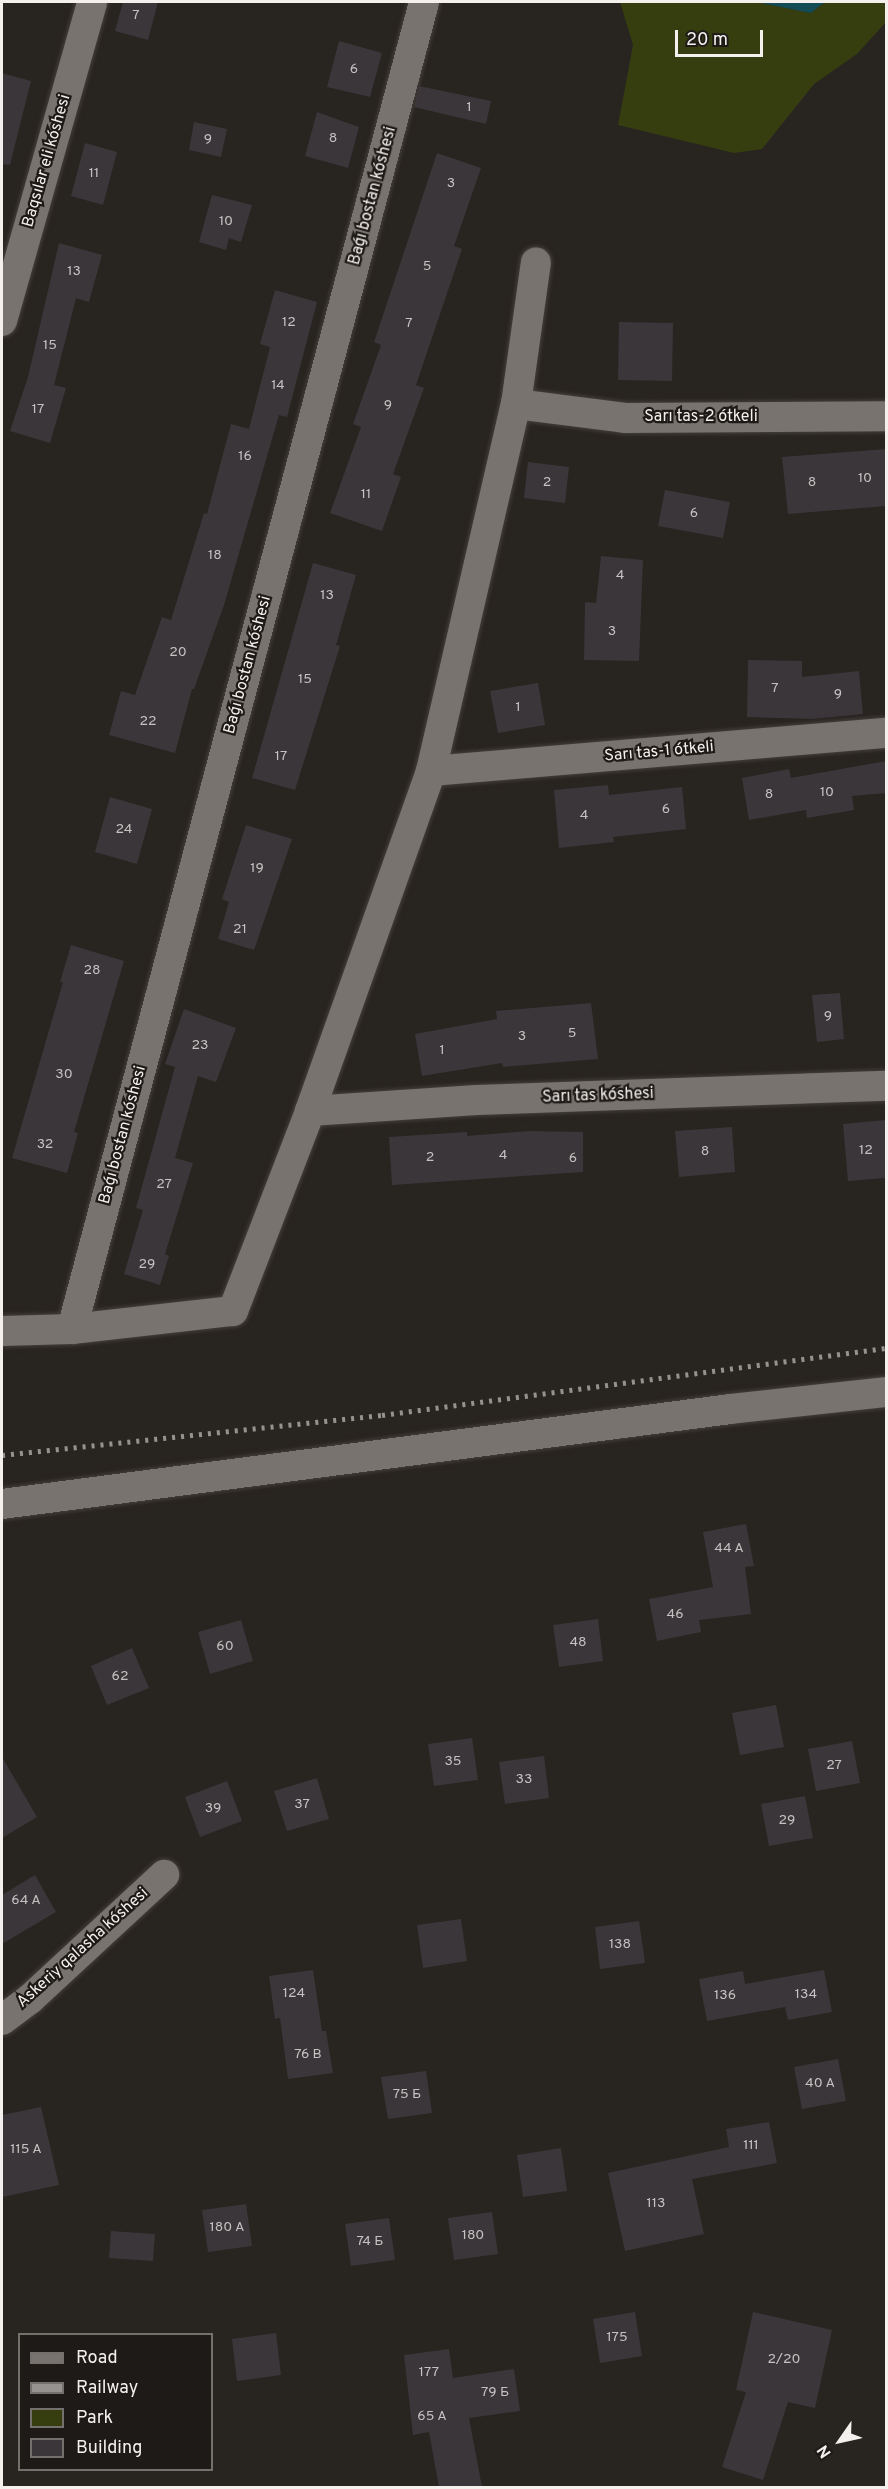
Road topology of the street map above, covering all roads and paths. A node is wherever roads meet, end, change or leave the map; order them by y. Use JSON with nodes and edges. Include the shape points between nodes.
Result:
{"nodes":[{"id":1,"x":92,"y":2,"type":"edge"},
{"id":2,"x":424,"y":2,"type":"edge"},
{"id":3,"x":536,"y":262,"type":"dead end"},
{"id":4,"x":2,"y":321,"type":"edge"},
{"id":5,"x":516,"y":404,"type":"junction"},
{"id":6,"x":886,"y":416,"type":"edge"},
{"id":7,"x":886,"y":733,"type":"edge"},
{"id":8,"x":431,"y":771,"type":"junction"},
{"id":9,"x":886,"y":1086,"type":"edge"},
{"id":10,"x":310,"y":1111,"type":"junction"},
{"id":11,"x":72,"y":1329,"type":"junction"},
{"id":12,"x":2,"y":1331,"type":"edge"},
{"id":13,"x":886,"y":1392,"type":"edge"},
{"id":14,"x":2,"y":1504,"type":"edge"},
{"id":15,"x":164,"y":1875,"type":"dead end"},
{"id":16,"x":2,"y":2020,"type":"edge"}],
"edges":[{"from":1,"to":4,"type":"street","name":"Baqsılar eli kóshesi"},
{"from":2,"to":11,"type":"street","name":"Baǵı bostan kóshesi"},
{"from":3,"to":5,"type":"street"},
{"from":5,"to":6,"type":"street","name":"Sarı tas-2 ótkeli","via":[[625,418]]},
{"from":5,"to":8,"type":"street"},
{"from":7,"to":8,"type":"street","name":"Sarı tas-1 ótkeli"},
{"from":8,"to":10,"type":"street"},
{"from":9,"to":10,"type":"street","name":"Sarı tas kóshesi","via":[[477,1100]]},
{"from":10,"to":11,"type":"street","via":[[232,1311]]},
{"from":11,"to":12,"type":"street"},
{"from":13,"to":14,"type":"street"},
{"from":15,"to":16,"type":"street","name":"Askeriy qalasha kóshesi","via":[[30,1999]]}]}
